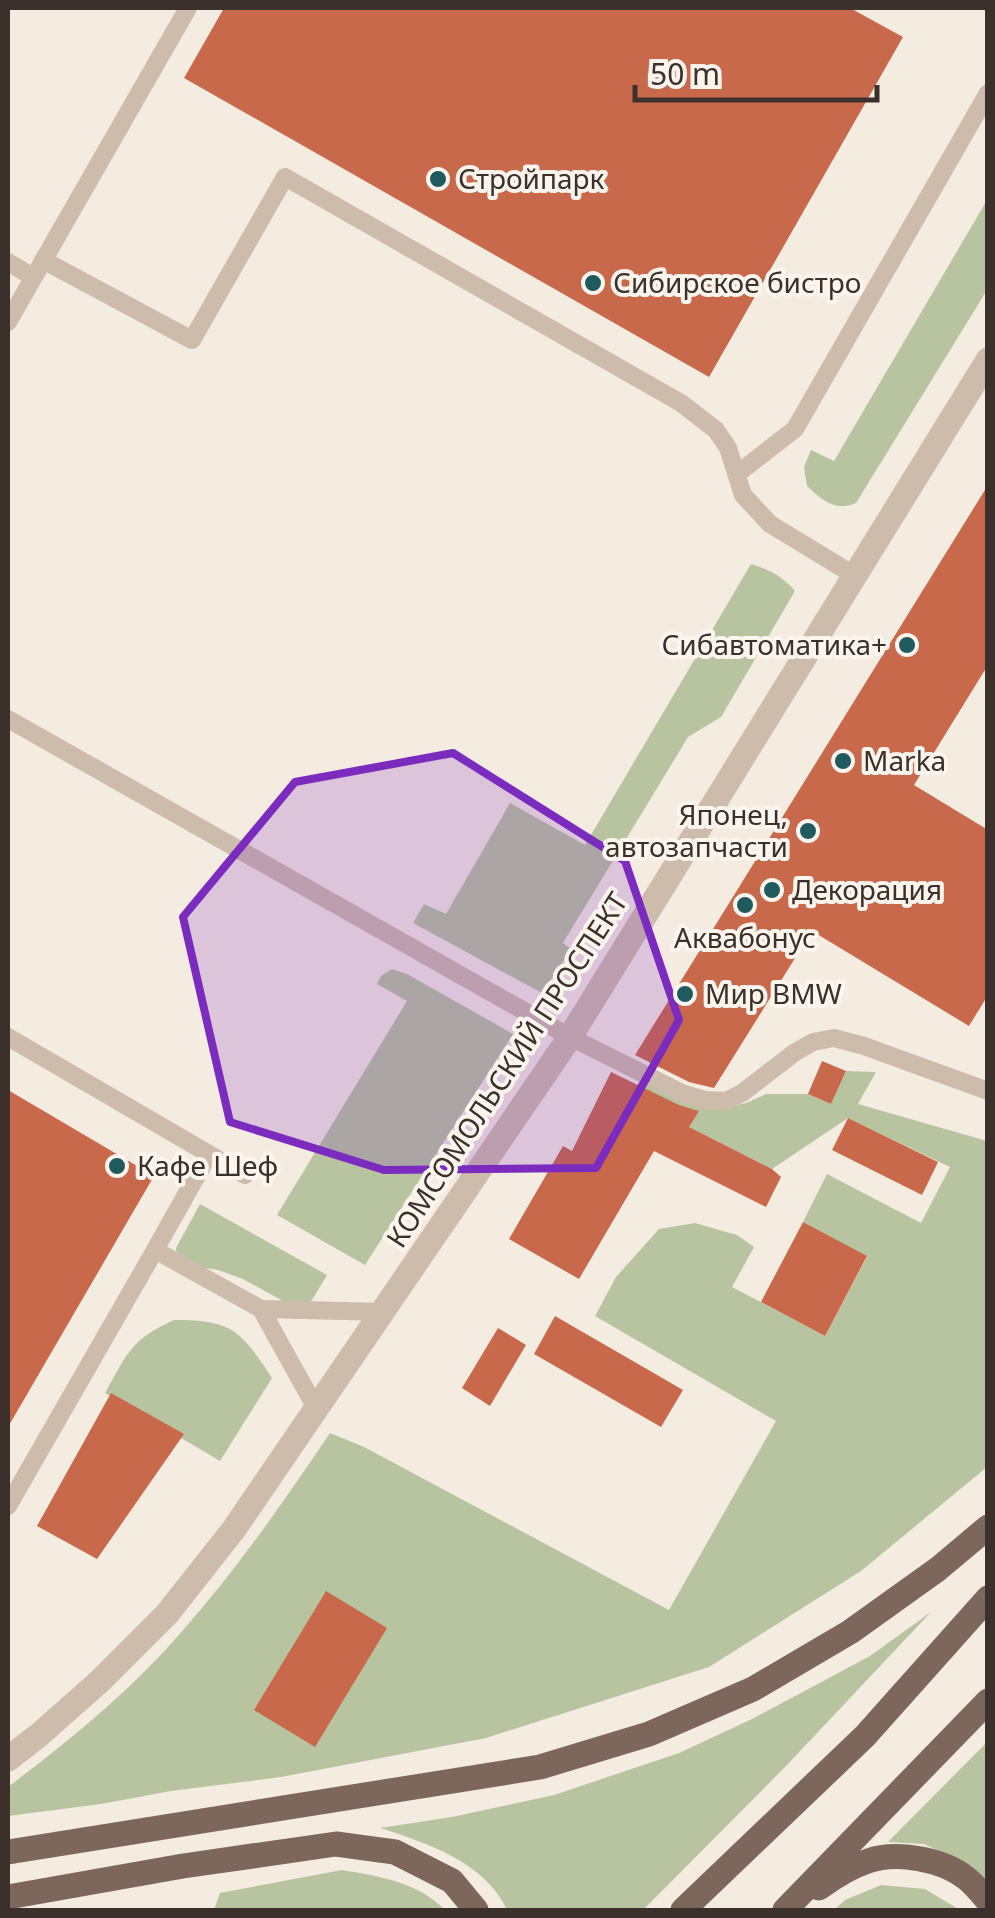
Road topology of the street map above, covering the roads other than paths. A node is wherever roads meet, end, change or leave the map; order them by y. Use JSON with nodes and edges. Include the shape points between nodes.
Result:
{"nodes":[{"id":1,"x":188,"y":8,"type":"edge"},
{"id":2,"x":988,"y":93,"type":"edge"},
{"id":3,"x":43,"y":260,"type":"junction"},
{"id":4,"x":8,"y":262,"type":"edge"},
{"id":5,"x":33,"y":278,"type":"junction"},
{"id":6,"x":8,"y":322,"type":"edge"},
{"id":7,"x":988,"y":360,"type":"edge"},
{"id":8,"x":736,"y":474,"type":"junction"},
{"id":9,"x":854,"y":575,"type":"junction"},
{"id":10,"x":8,"y":718,"type":"edge"},
{"id":11,"x":8,"y":1037,"type":"edge"},
{"id":12,"x":570,"y":1037,"type":"junction"},
{"id":13,"x":988,"y":1070,"type":"edge"},
{"id":14,"x":982,"y":1089,"type":"edge"},
{"id":15,"x":209,"y":1154,"type":"junction"},
{"id":16,"x":245,"y":1175,"type":"dead end"},
{"id":17,"x":155,"y":1250,"type":"junction"},
{"id":18,"x":262,"y":1309,"type":"junction"},
{"id":19,"x":384,"y":1312,"type":"junction"},
{"id":20,"x":317,"y":1410,"type":"junction"},
{"id":21,"x":8,"y":1506,"type":"edge"},
{"id":22,"x":988,"y":1527,"type":"edge"},
{"id":23,"x":988,"y":1598,"type":"edge"},
{"id":24,"x":988,"y":1701,"type":"edge"},
{"id":25,"x":8,"y":1759,"type":"edge"},
{"id":26,"x":8,"y":1852,"type":"edge"},
{"id":27,"x":8,"y":1896,"type":"edge"},
{"id":28,"x":988,"y":1901,"type":"edge"},
{"id":29,"x":476,"y":1910,"type":"edge"},
{"id":30,"x":683,"y":1910,"type":"edge"},
{"id":31,"x":786,"y":1910,"type":"edge"}],
"edges":[{"from":1,"to":3,"type":"lane"},
{"from":2,"to":8,"type":"lane","via":[[795,429]]},
{"from":3,"to":5,"type":"lane"},
{"from":3,"to":8,"type":"lane","via":[[192,340],[285,177],[681,402],[716,430]]},
{"from":4,"to":5,"type":"lane"},
{"from":5,"to":6,"type":"lane"},
{"from":7,"to":9,"type":"street","name":"КОМСОМОЛЬСКИЙ ПРОСПЕКТ"},
{"from":8,"to":9,"type":"lane","via":[[743,495],[770,524]]},
{"from":9,"to":12,"type":"street","name":"КОМСОМОЛЬСКИЙ ПРОСПЕКТ"},
{"from":10,"to":12,"type":"lane"},
{"from":11,"to":15,"type":"lane"},
{"from":12,"to":14,"type":"lane","via":[[705,1100],[742,1093],[813,1042],[834,1038]]},
{"from":12,"to":19,"type":"street","name":"КОМСОМОЛЬСКИЙ ПРОСПЕКТ"},
{"from":13,"to":14,"type":"lane"},
{"from":15,"to":16,"type":"lane"},
{"from":15,"to":17,"type":"lane"},
{"from":17,"to":18,"type":"lane"},
{"from":17,"to":21,"type":"lane"},
{"from":18,"to":19,"type":"lane"},
{"from":18,"to":20,"type":"lane"},
{"from":19,"to":20,"type":"street","name":"КОМСОМОЛЬСКИЙ ПРОСПЕКТ"},
{"from":20,"to":25,"type":"street","name":"КОМСОМОЛЬСКИЙ ПРОСПЕКТ","via":[[167,1614]]},
{"from":22,"to":26,"type":"main road","via":[[850,1632],[753,1689],[649,1734],[540,1767]]},
{"from":23,"to":30,"type":"main road","via":[[865,1736]]},
{"from":24,"to":31,"type":"main road"},
{"from":27,"to":29,"type":"main road","via":[[336,1844],[394,1852],[452,1881]]},
{"from":28,"to":31,"type":"main road","via":[[965,1877],[903,1858],[871,1860],[838,1874]]}]}
